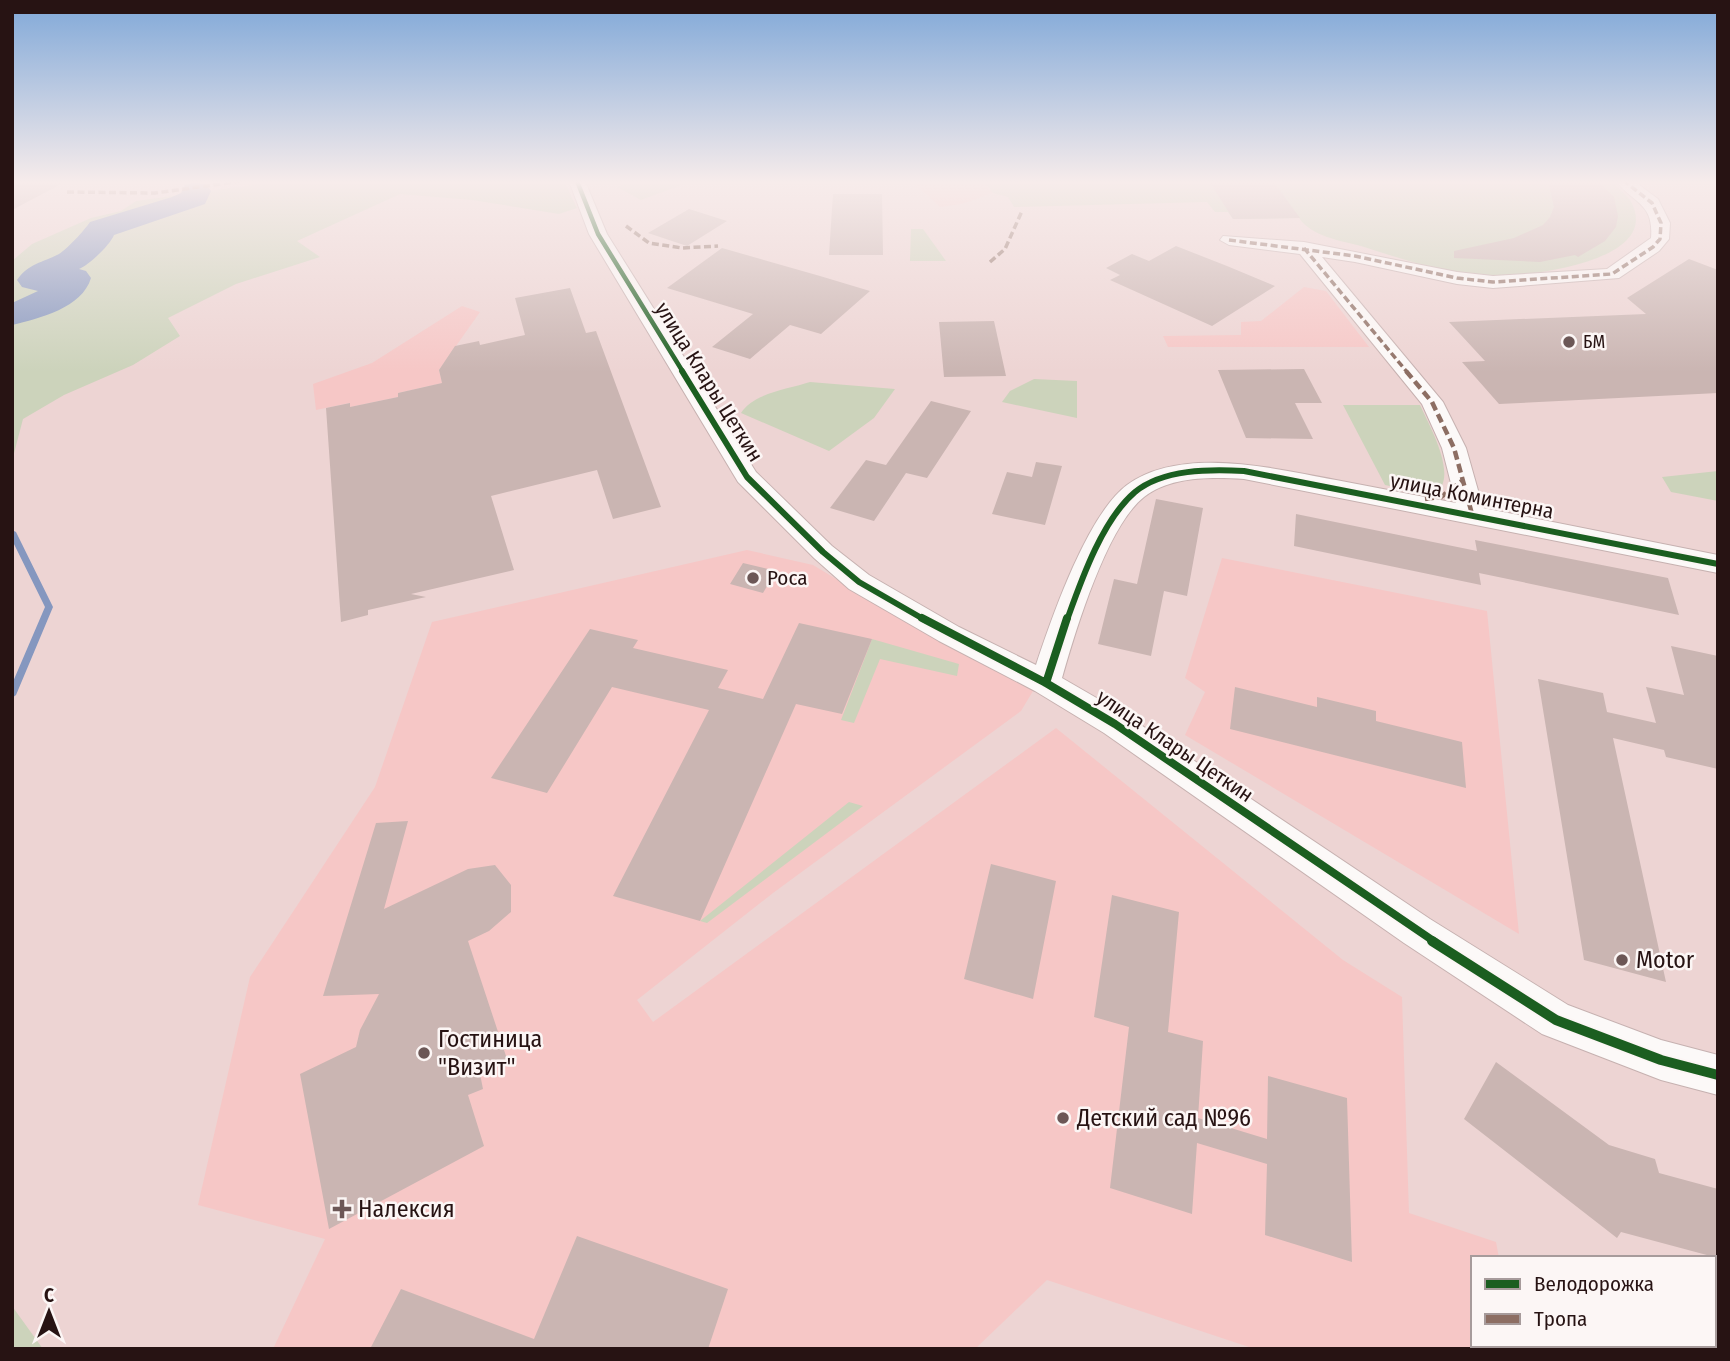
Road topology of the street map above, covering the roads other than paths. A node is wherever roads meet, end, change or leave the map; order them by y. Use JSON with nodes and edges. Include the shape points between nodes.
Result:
{"nodes":[{"id":1,"x":603,"y":245,"type":"edge"},
{"id":2,"x":1271,"y":245,"type":"edge"},
{"id":3,"x":1655,"y":245,"type":"edge"},
{"id":4,"x":1304,"y":248,"type":"junction"},
{"id":5,"x":1472,"y":514,"type":"junction"},
{"id":6,"x":1718,"y":564,"type":"edge"},
{"id":7,"x":1046,"y":683,"type":"junction"},
{"id":8,"x":1718,"y":1075,"type":"edge"}],
"edges":[{"from":1,"to":7,"type":"street","name":"улица Клары Цеткин","via":[[747,477],[859,582]]},
{"from":2,"to":4,"type":"street"},
{"from":3,"to":4,"type":"street","via":[[1612,274],[1493,282]]},
{"from":4,"to":5,"type":"street","via":[[1432,402],[1454,448]]},
{"from":5,"to":6,"type":"street","name":"улица Коминтерна"},
{"from":5,"to":7,"type":"street","name":"улица Коминтерна","via":[[1244,471],[1219,469],[1160,480],[1134,493],[1115,518],[1076,593]]},
{"from":7,"to":8,"type":"street","name":"улица Клары Цеткин","via":[[1115,724],[1417,931],[1556,1020],[1661,1060]]}]}
